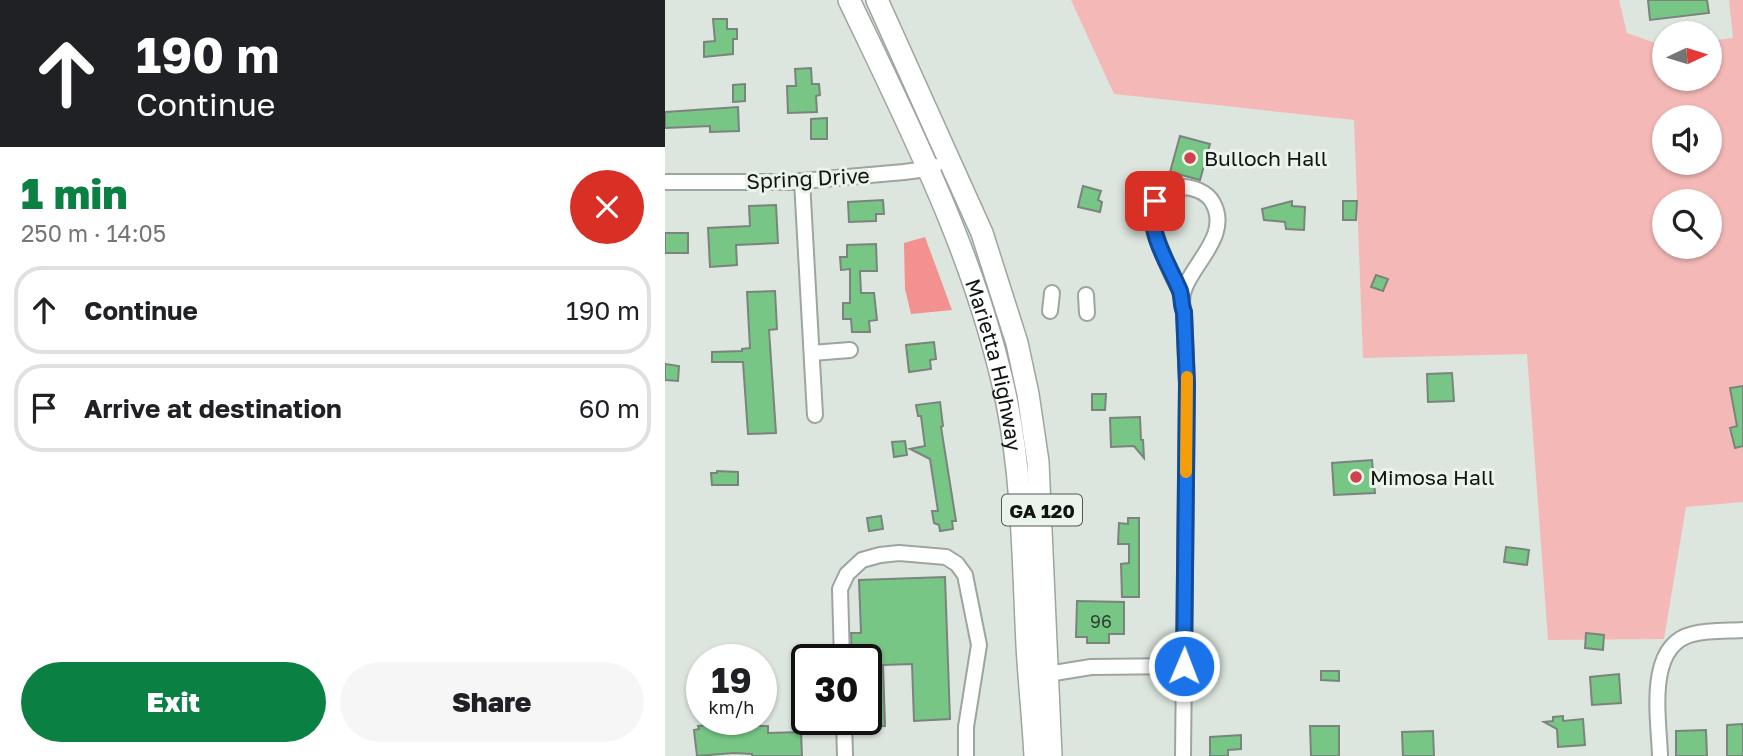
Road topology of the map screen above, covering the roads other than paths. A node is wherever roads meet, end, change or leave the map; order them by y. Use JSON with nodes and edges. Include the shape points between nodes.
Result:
{"nodes":[{"id":1,"x":849,"y":0,"type":"edge"},
{"id":2,"x":877,"y":0,"type":"edge"},
{"id":3,"x":949,"y":160,"type":"junction"},
{"id":4,"x":927,"y":169,"type":"junction"},
{"id":5,"x":802,"y":181,"type":"junction"},
{"id":6,"x":665,"y":182,"type":"edge"},
{"id":7,"x":1052,"y":293,"type":"dead end"},
{"id":8,"x":1181,"y":293,"type":"junction"},
{"id":9,"x":1086,"y":295,"type":"dead end"},
{"id":10,"x":1050,"y":311,"type":"dead end"},
{"id":11,"x":1087,"y":313,"type":"dead end"},
{"id":12,"x":850,"y":350,"type":"dead end"},
{"id":13,"x":812,"y":353,"type":"junction"},
{"id":14,"x":815,"y":415,"type":"dead end"},
{"id":15,"x":1743,"y":630,"type":"edge"},
{"id":16,"x":842,"y":644,"type":"edge"},
{"id":17,"x":1184,"y":666,"type":"junction"},
{"id":18,"x":1048,"y":674,"type":"junction"},
{"id":19,"x":844,"y":735,"type":"edge"},
{"id":20,"x":845,"y":756,"type":"edge"},
{"id":21,"x":966,"y":756,"type":"edge"},
{"id":22,"x":1035,"y":756,"type":"edge"},
{"id":23,"x":1051,"y":756,"type":"edge"},
{"id":24,"x":1183,"y":756,"type":"edge"},
{"id":25,"x":1660,"y":756,"type":"edge"}],
"edges":[{"from":1,"to":4,"type":"highway","name":"Marietta Highway","number":"GA 120"},
{"from":2,"to":3,"type":"highway","name":"Marietta Highway","number":"GA 120"},
{"from":3,"to":4,"type":"street","name":"Spring Drive"},
{"from":3,"to":18,"type":"highway","name":"Marietta Highway","number":"GA 120","via":[[995,269],[1028,394],[1041,495]]},
{"from":4,"to":5,"type":"street","name":"Spring Drive"},
{"from":4,"to":22,"type":"highway","name":"Marietta Highway","number":"GA 120","via":[[983,307],[1011,427],[1020,499]]},
{"from":5,"to":6,"type":"street","name":"Spring Drive"},
{"from":5,"to":13,"type":"street"},
{"from":7,"to":10,"type":"street"},
{"from":8,"to":8,"type":"street","via":[[1216,232],[1216,212],[1201,191],[1174,187],[1163,192],[1151,212]]},
{"from":8,"to":17,"type":"street","via":[[1187,384]]},
{"from":9,"to":11,"type":"street"},
{"from":12,"to":13,"type":"street"},
{"from":13,"to":14,"type":"street"},
{"from":15,"to":25,"type":"street","via":[[1691,634],[1673,644],[1660,664]]},
{"from":16,"to":21,"type":"street","via":[[840,589],[862,560],[899,553],[946,557],[957,564],[965,575],[979,645]]},
{"from":17,"to":18,"type":"street","via":[[1091,667]]},
{"from":17,"to":24,"type":"street"},
{"from":18,"to":23,"type":"highway","name":"Marietta Highway","number":"GA 120"},
{"from":19,"to":20,"type":"street"}]}
